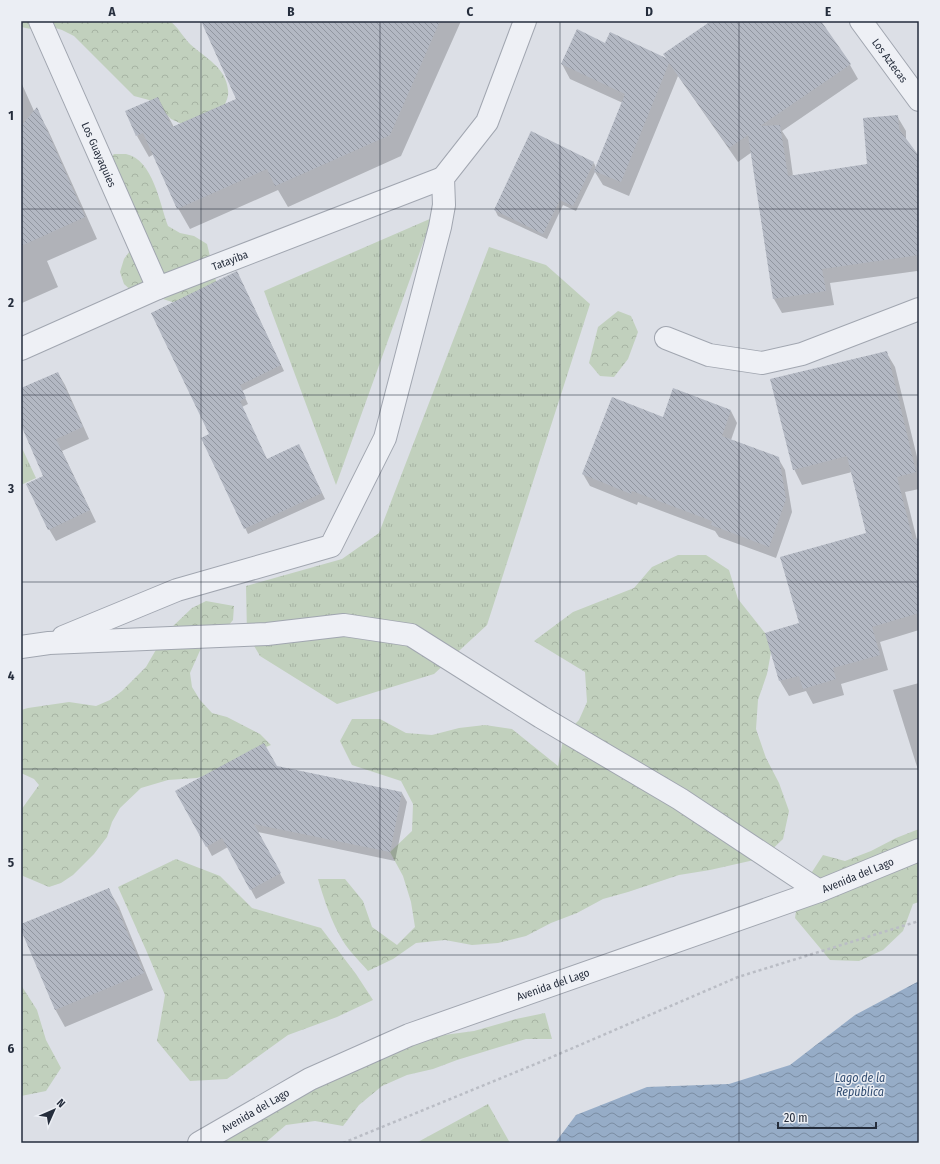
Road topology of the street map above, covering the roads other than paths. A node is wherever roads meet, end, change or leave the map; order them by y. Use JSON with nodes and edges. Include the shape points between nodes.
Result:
{"nodes":[{"id":1,"x":40,"y":21,"type":"edge"},
{"id":2,"x":525,"y":21,"type":"edge"},
{"id":3,"x":861,"y":21,"type":"edge"},
{"id":4,"x":919,"y":100,"type":"edge"},
{"id":5,"x":443,"y":178,"type":"junction"},
{"id":6,"x":158,"y":288,"type":"junction"},
{"id":7,"x":919,"y":309,"type":"edge"},
{"id":8,"x":666,"y":338,"type":"dead end"},
{"id":9,"x":21,"y":350,"type":"edge"},
{"id":10,"x":49,"y":643,"type":"junction"},
{"id":11,"x":21,"y":647,"type":"edge"},
{"id":12,"x":919,"y":850,"type":"edge"},
{"id":13,"x":819,"y":892,"type":"junction"},
{"id":14,"x":198,"y":1143,"type":"edge"}],
"edges":[{"from":1,"to":6,"type":"street","name":"Los Guayaquies"},
{"from":2,"to":5,"type":"street","via":[[487,122]]},
{"from":3,"to":4,"type":"street","name":"Los Aztecas"},
{"from":5,"to":6,"type":"street","name":"Tatayiba"},
{"from":5,"to":10,"type":"street","via":[[444,205],[440,227],[385,438],[331,546],[177,590]]},
{"from":6,"to":9,"type":"street","name":"Tatayiba"},
{"from":7,"to":8,"type":"street","via":[[802,354],[762,363],[709,355]]},
{"from":10,"to":11,"type":"street"},
{"from":10,"to":13,"type":"street","via":[[267,634],[344,625],[411,635],[541,717],[680,799]]},
{"from":12,"to":13,"type":"street","name":"Avenida del Lago"},
{"from":13,"to":14,"type":"street","name":"Avenida del Lago","via":[[409,1035],[310,1078]]}]}
